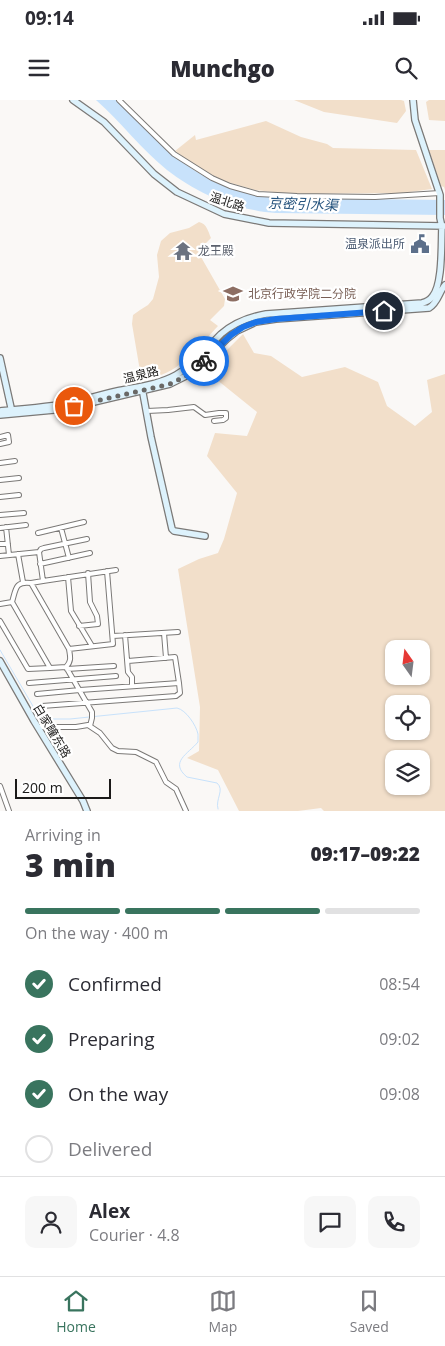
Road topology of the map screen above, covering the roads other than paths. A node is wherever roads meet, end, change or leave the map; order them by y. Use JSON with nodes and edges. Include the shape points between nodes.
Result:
{"nodes":[{"id":1,"x":73,"y":100,"type":"edge"},
{"id":2,"x":119,"y":100,"type":"edge"},
{"id":3,"x":415,"y":100,"type":"edge"},
{"id":4,"x":442,"y":195,"type":"edge"},
{"id":5,"x":444,"y":227,"type":"edge"},
{"id":6,"x":445,"y":285,"type":"edge"},
{"id":7,"x":422,"y":306,"type":"junction"},
{"id":8,"x":0,"y":358,"type":"edge"},
{"id":9,"x":142,"y":388,"type":"junction"},
{"id":10,"x":0,"y":411,"type":"edge"},
{"id":11,"x":12,"y":412,"type":"junction"},
{"id":12,"x":147,"y":412,"type":"junction"},
{"id":13,"x":0,"y":415,"type":"edge"},
{"id":14,"x":214,"y":421,"type":"dead end"},
{"id":15,"x":0,"y":436,"type":"edge"},
{"id":16,"x":0,"y":444,"type":"edge"},
{"id":17,"x":15,"y":461,"type":"dead end"},
{"id":18,"x":0,"y":463,"type":"edge"},
{"id":19,"x":19,"y":478,"type":"dead end"},
{"id":20,"x":0,"y":480,"type":"edge"},
{"id":21,"x":19,"y":495,"type":"dead end"},
{"id":22,"x":0,"y":497,"type":"edge"},
{"id":23,"x":24,"y":513,"type":"dead end"},
{"id":24,"x":0,"y":516,"type":"edge"},
{"id":25,"x":84,"y":522,"type":"dead end"},
{"id":26,"x":26,"y":526,"type":"dead end"},
{"id":27,"x":6,"y":527,"type":"junction"},
{"id":28,"x":0,"y":528,"type":"edge"},
{"id":29,"x":61,"y":528,"type":"junction"},
{"id":30,"x":38,"y":533,"type":"dead end"},
{"id":31,"x":205,"y":536,"type":"dead end"},
{"id":32,"x":87,"y":539,"type":"dead end"},
{"id":33,"x":0,"y":544,"type":"edge"},
{"id":34,"x":8,"y":544,"type":"junction"},
{"id":35,"x":65,"y":544,"type":"junction"},
{"id":36,"x":39,"y":552,"type":"junction"},
{"id":37,"x":90,"y":553,"type":"dead end"},
{"id":38,"x":18,"y":554,"type":"junction"},
{"id":39,"x":9,"y":555,"type":"junction"},
{"id":40,"x":0,"y":556,"type":"edge"},
{"id":41,"x":69,"y":558,"type":"junction"},
{"id":42,"x":40,"y":564,"type":"junction"},
{"id":43,"x":116,"y":570,"type":"dead end"},
{"id":44,"x":107,"y":571,"type":"junction"},
{"id":45,"x":88,"y":573,"type":"junction"},
{"id":46,"x":68,"y":577,"type":"junction"},
{"id":47,"x":43,"y":581,"type":"junction"},
{"id":48,"x":23,"y":582,"type":"junction"},
{"id":49,"x":32,"y":584,"type":"junction"},
{"id":50,"x":12,"y":602,"type":"junction"},
{"id":51,"x":0,"y":604,"type":"edge"},
{"id":52,"x":0,"y":621,"type":"edge"},
{"id":53,"x":79,"y":626,"type":"junction"},
{"id":54,"x":178,"y":632,"type":"dead end"},
{"id":55,"x":164,"y":633,"type":"junction"},
{"id":56,"x":113,"y":636,"type":"junction"},
{"id":57,"x":125,"y":636,"type":"junction"},
{"id":58,"x":92,"y":646,"type":"junction"},
{"id":59,"x":69,"y":649,"type":"junction"},
{"id":60,"x":166,"y":658,"type":"junction"},
{"id":61,"x":0,"y":661,"type":"edge"},
{"id":62,"x":128,"y":661,"type":"junction"},
{"id":63,"x":114,"y":666,"type":"dead end"},
{"id":64,"x":50,"y":668,"type":"junction"},
{"id":65,"x":67,"y":668,"type":"junction"},
{"id":66,"x":116,"y":676,"type":"dead end"},
{"id":67,"x":74,"y":679,"type":"junction"},
{"id":68,"x":29,"y":683,"type":"dead end"},
{"id":69,"x":179,"y":683,"type":"junction"},
{"id":70,"x":132,"y":686,"type":"junction"},
{"id":71,"x":80,"y":690,"type":"junction"},
{"id":72,"x":37,"y":694,"type":"dead end"},
{"id":73,"x":86,"y":702,"type":"junction"},
{"id":74,"x":42,"y":706,"type":"dead end"},
{"id":75,"x":90,"y":726,"type":"junction"},
{"id":76,"x":38,"y":727,"type":"junction"},
{"id":77,"x":0,"y":786,"type":"edge"},
{"id":78,"x":9,"y":811,"type":"edge"},
{"id":79,"x":87,"y":811,"type":"edge"},
{"id":80,"x":186,"y":811,"type":"edge"}],
"edges":[{"from":1,"to":5,"type":"main road","name":"温北路","via":[[104,122],[154,174],[177,192],[224,214],[270,223]]},
{"from":2,"to":4,"type":"street","via":[[174,154],[212,178],[258,194]]},
{"from":3,"to":4,"type":"main road","via":[[415,120]]},
{"from":4,"to":5,"type":"main road","via":[[440,218]]},
{"from":5,"to":7,"type":"main road","via":[[439,282],[434,296]]},
{"from":6,"to":7,"type":"main road","via":[[433,306]]},
{"from":7,"to":9,"type":"main road","name":"温泉路","via":[[266,314],[248,318],[222,334],[183,371]]},
{"from":8,"to":11,"type":"main road"},
{"from":9,"to":11,"type":"main road","name":"温泉路"},
{"from":9,"to":12,"type":"main road"},
{"from":10,"to":11,"type":"main road","name":"温泉路"},
{"from":11,"to":13,"type":"main road","name":"温泉路"},
{"from":12,"to":14,"type":"street","via":[[194,407],[205,415],[226,413],[226,418]]},
{"from":12,"to":31,"type":"main road","via":[[172,529]]},
{"from":15,"to":16,"type":"street","via":[[8,435],[9,442]]},
{"from":17,"to":18,"type":"street"},
{"from":19,"to":20,"type":"street"},
{"from":21,"to":22,"type":"street"},
{"from":23,"to":24,"type":"street"},
{"from":25,"to":29,"type":"street"},
{"from":26,"to":27,"type":"street"},
{"from":27,"to":28,"type":"street"},
{"from":27,"to":34,"type":"street"},
{"from":29,"to":30,"type":"street"},
{"from":29,"to":35,"type":"street"},
{"from":32,"to":35,"type":"street"},
{"from":33,"to":34,"type":"street"},
{"from":34,"to":39,"type":"street"},
{"from":35,"to":36,"type":"street"},
{"from":35,"to":41,"type":"street"},
{"from":36,"to":38,"type":"street"},
{"from":36,"to":42,"type":"street"},
{"from":37,"to":41,"type":"street"},
{"from":38,"to":39,"type":"street"},
{"from":38,"to":48,"type":"street"},
{"from":39,"to":40,"type":"street"},
{"from":41,"to":42,"type":"street"},
{"from":42,"to":47,"type":"street"},
{"from":43,"to":44,"type":"street"},
{"from":44,"to":45,"type":"street"},
{"from":44,"to":56,"type":"street"},
{"from":45,"to":46,"type":"street"},
{"from":45,"to":53,"type":"street","via":[[90,602],[98,624]]},
{"from":46,"to":47,"type":"street"},
{"from":46,"to":53,"type":"street","via":[[71,611]]},
{"from":47,"to":49,"type":"street"},
{"from":48,"to":49,"type":"street"},
{"from":48,"to":50,"type":"street","via":[[14,591]]},
{"from":49,"to":59,"type":"street"},
{"from":50,"to":51,"type":"street"},
{"from":50,"to":64,"type":"street"},
{"from":52,"to":64,"type":"street","via":[[28,669]]},
{"from":53,"to":58,"type":"street"},
{"from":54,"to":55,"type":"street"},
{"from":55,"to":57,"type":"street"},
{"from":55,"to":60,"type":"street"},
{"from":56,"to":57,"type":"street"},
{"from":56,"to":58,"type":"street","via":[[113,644]]},
{"from":57,"to":62,"type":"street"},
{"from":58,"to":59,"type":"street"},
{"from":59,"to":65,"type":"street","via":[[71,659]]},
{"from":60,"to":62,"type":"street"},
{"from":60,"to":69,"type":"street","via":[[176,657]]},
{"from":61,"to":76,"type":"main road","name":"白家疃东路"},
{"from":62,"to":70,"type":"street"},
{"from":63,"to":65,"type":"street"},
{"from":64,"to":65,"type":"street"},
{"from":65,"to":67,"type":"street"},
{"from":66,"to":67,"type":"street"},
{"from":67,"to":68,"type":"street"},
{"from":67,"to":71,"type":"street"},
{"from":69,"to":70,"type":"street"},
{"from":69,"to":73,"type":"street","via":[[180,693],[176,696]]},
{"from":70,"to":71,"type":"street"},
{"from":71,"to":72,"type":"street"},
{"from":71,"to":73,"type":"street"},
{"from":73,"to":74,"type":"street"},
{"from":73,"to":75,"type":"street","via":[[92,712]]},
{"from":75,"to":76,"type":"street"},
{"from":75,"to":80,"type":"street","via":[[112,748],[136,752],[156,762],[166,782],[176,789]]},
{"from":76,"to":79,"type":"main road","name":"白家疃东路"},
{"from":77,"to":78,"type":"street"}]}
